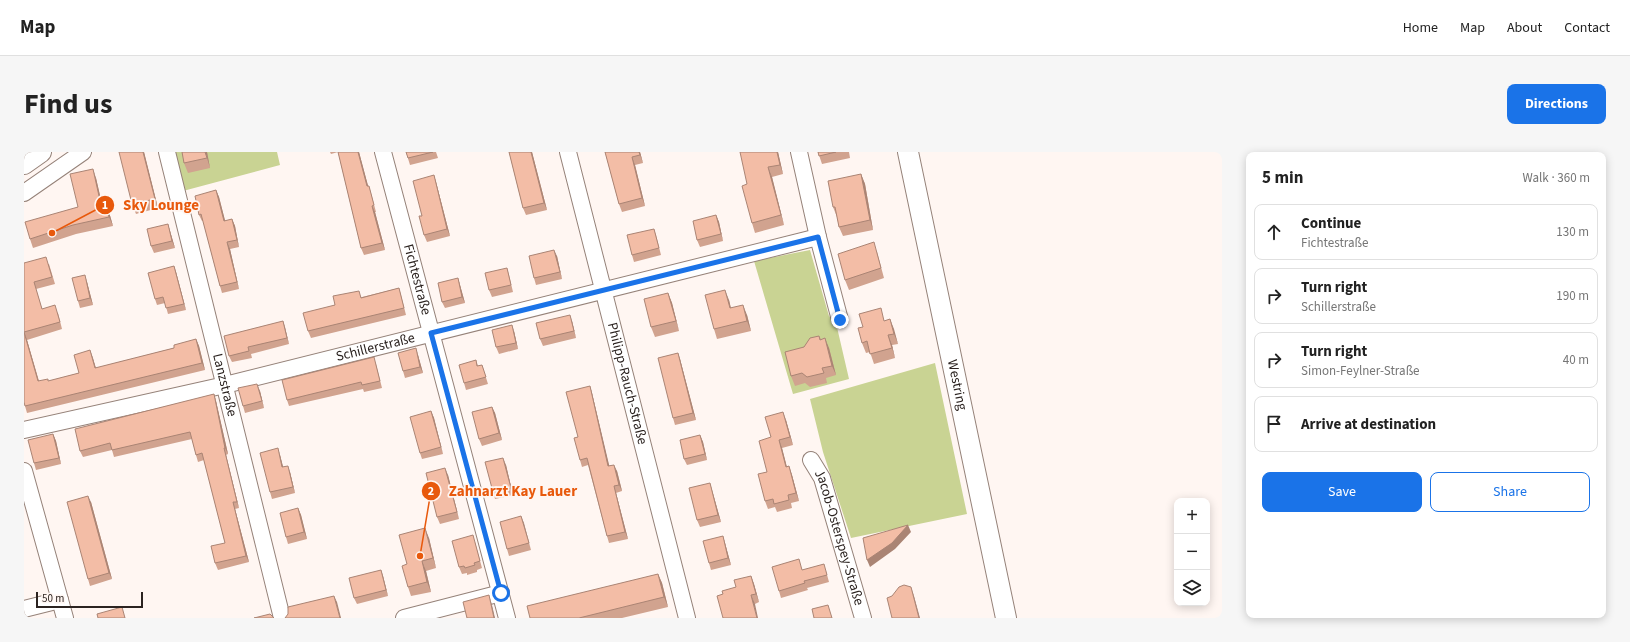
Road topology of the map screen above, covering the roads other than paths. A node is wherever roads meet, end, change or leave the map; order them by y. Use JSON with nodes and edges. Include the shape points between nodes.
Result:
{"nodes":[{"id":1,"x":41,"y":152,"type":"edge"},
{"id":2,"x":83,"y":152,"type":"edge"},
{"id":3,"x":166,"y":152,"type":"edge"},
{"id":4,"x":383,"y":152,"type":"edge"},
{"id":5,"x":568,"y":152,"type":"edge"},
{"id":6,"x":799,"y":152,"type":"edge"},
{"id":7,"x":908,"y":152,"type":"edge"},
{"id":8,"x":24,"y":164,"type":"edge"},
{"id":9,"x":24,"y":193,"type":"edge"},
{"id":10,"x":818,"y":237,"type":"junction"},
{"id":11,"x":604,"y":291,"type":"junction"},
{"id":12,"x":840,"y":320,"type":"dead end"},
{"id":13,"x":431,"y":333,"type":"junction"},
{"id":14,"x":225,"y":384,"type":"junction"},
{"id":15,"x":24,"y":430,"type":"edge"},
{"id":16,"x":812,"y":460,"type":"dead end"},
{"id":17,"x":24,"y":471,"type":"edge"},
{"id":18,"x":501,"y":593,"type":"junction"},
{"id":19,"x":60,"y":600,"type":"junction"},
{"id":20,"x":24,"y":609,"type":"edge"},
{"id":21,"x":683,"y":617,"type":"edge"},
{"id":22,"x":65,"y":618,"type":"edge"},
{"id":23,"x":282,"y":618,"type":"edge"},
{"id":24,"x":404,"y":618,"type":"edge"},
{"id":25,"x":507,"y":618,"type":"edge"},
{"id":26,"x":864,"y":618,"type":"edge"},
{"id":27,"x":1006,"y":618,"type":"edge"}],
"edges":[{"from":1,"to":8,"type":"main road"},
{"from":2,"to":9,"type":"street"},
{"from":3,"to":14,"type":"street","name":"Lanzstraße"},
{"from":4,"to":13,"type":"street","name":"Fichtestraße"},
{"from":5,"to":11,"type":"street","name":"Philipp-Rauch-Straße"},
{"from":6,"to":10,"type":"street"},
{"from":7,"to":27,"type":"main road","name":"Westring"},
{"from":10,"to":11,"type":"street","name":"Schillerstraße"},
{"from":10,"to":12,"type":"street"},
{"from":11,"to":13,"type":"street","name":"Schillerstraße"},
{"from":11,"to":21,"type":"street","name":"Philipp-Rauch-Straße"},
{"from":13,"to":14,"type":"street","name":"Schillerstraße"},
{"from":13,"to":18,"type":"street","name":"Fichtestraße"},
{"from":14,"to":15,"type":"street","name":"Schillerstraße"},
{"from":14,"to":23,"type":"street","name":"Lanzstraße"},
{"from":16,"to":26,"type":"street","name":"Jacob-Osterspey-Straße","via":[[822,478]]},
{"from":17,"to":19,"type":"street"},
{"from":18,"to":24,"type":"street"},
{"from":18,"to":25,"type":"street","name":"Fichtestraße"},
{"from":19,"to":20,"type":"street"},
{"from":19,"to":22,"type":"street"}]}
